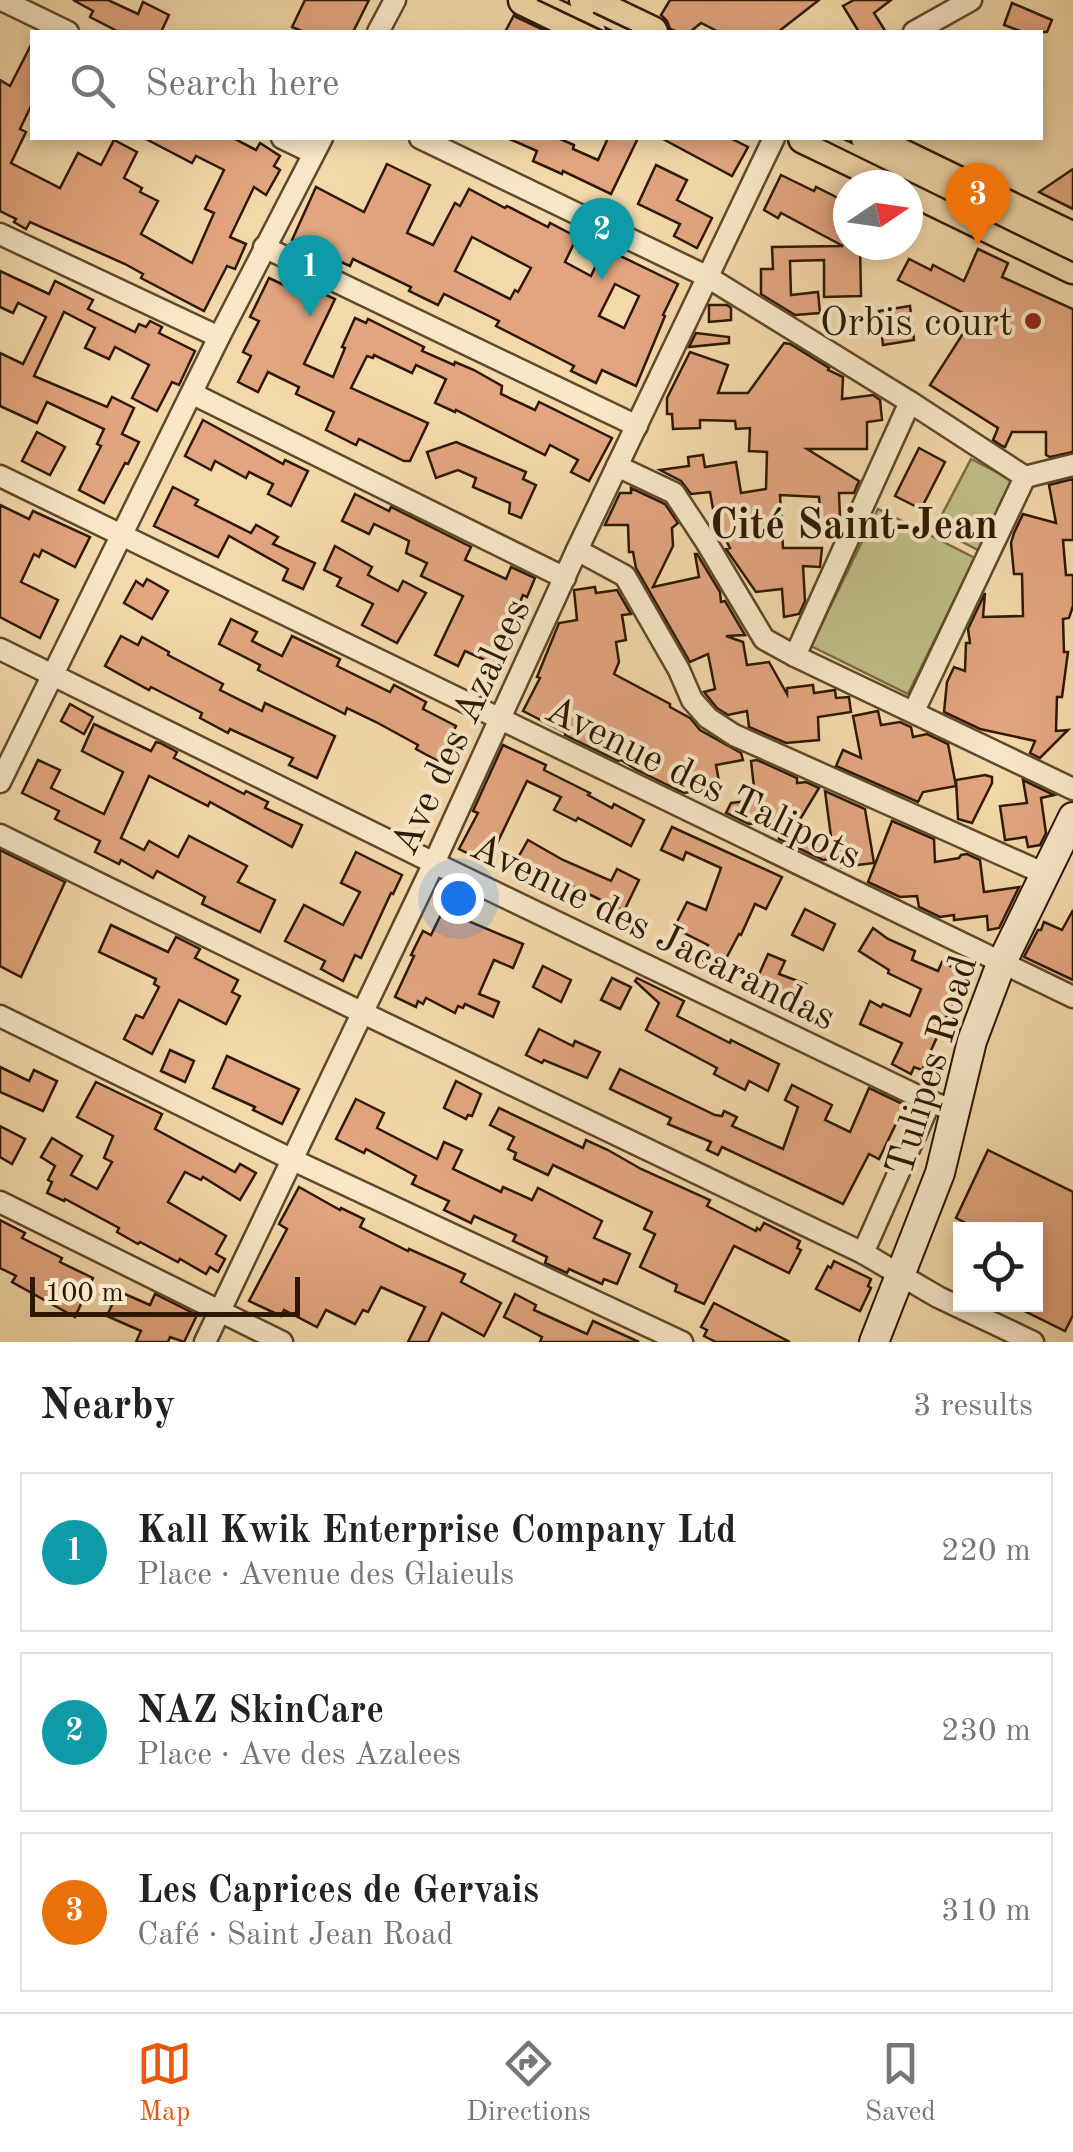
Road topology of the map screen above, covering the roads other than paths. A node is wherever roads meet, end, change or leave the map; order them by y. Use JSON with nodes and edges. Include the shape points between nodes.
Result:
{"nodes":[{"id":1,"x":2,"y":0,"type":"edge"},
{"id":2,"x":395,"y":0,"type":"edge"},
{"id":3,"x":524,"y":0,"type":"edge"},
{"id":4,"x":585,"y":0,"type":"edge"},
{"id":5,"x":971,"y":0,"type":"edge"},
{"id":6,"x":64,"y":30,"type":"edge"},
{"id":7,"x":379,"y":30,"type":"edge"},
{"id":8,"x":586,"y":30,"type":"edge"},
{"id":9,"x":648,"y":30,"type":"edge"},
{"id":10,"x":918,"y":30,"type":"edge"},
{"id":11,"x":292,"y":140,"type":"edge"},
{"id":12,"x":424,"y":140,"type":"edge"},
{"id":13,"x":773,"y":140,"type":"edge"},
{"id":14,"x":808,"y":140,"type":"edge"},
{"id":15,"x":871,"y":140,"type":"edge"},
{"id":16,"x":318,"y":145,"type":"edge"},
{"id":17,"x":871,"y":170,"type":"edge"},
{"id":18,"x":923,"y":195,"type":"edge"},
{"id":19,"x":0,"y":234,"type":"edge"},
{"id":20,"x":1073,"y":238,"type":"edge"},
{"id":21,"x":264,"y":247,"type":"junction"},
{"id":22,"x":1073,"y":268,"type":"edge"},
{"id":23,"x":706,"y":276,"type":"junction"},
{"id":24,"x":219,"y":336,"type":"junction"},
{"id":25,"x":192,"y":394,"type":"junction"},
{"id":26,"x":910,"y":402,"type":"junction"},
{"id":27,"x":637,"y":426,"type":"junction"},
{"id":28,"x":1073,"y":464,"type":"edge"},
{"id":29,"x":616,"y":466,"type":"junction"},
{"id":30,"x":0,"y":476,"type":"edge"},
{"id":31,"x":1025,"y":477,"type":"junction"},
{"id":32,"x":122,"y":535,"type":"junction"},
{"id":33,"x":577,"y":550,"type":"junction"},
{"id":34,"x":565,"y":578,"type":"junction"},
{"id":35,"x":0,"y":649,"type":"edge"},
{"id":36,"x":795,"y":656,"type":"junction"},
{"id":37,"x":51,"y":674,"type":"junction"},
{"id":38,"x":914,"y":711,"type":"junction"},
{"id":39,"x":499,"y":720,"type":"junction"},
{"id":40,"x":0,"y":782,"type":"edge"},
{"id":41,"x":1073,"y":789,"type":"edge"},
{"id":42,"x":1073,"y":817,"type":"edge"},
{"id":43,"x":0,"y":836,"type":"edge"},
{"id":44,"x":434,"y":863,"type":"junction"},
{"id":45,"x":1045,"y":874,"type":"junction"},
{"id":46,"x":1001,"y":964,"type":"junction"},
{"id":47,"x":1073,"y":997,"type":"edge"},
{"id":48,"x":363,"y":1013,"type":"junction"},
{"id":49,"x":0,"y":1016,"type":"edge"},
{"id":50,"x":943,"y":1106,"type":"junction"},
{"id":51,"x":293,"y":1160,"type":"junction"},
{"id":52,"x":0,"y":1202,"type":"edge"},
{"id":53,"x":864,"y":1253,"type":"junction"},
{"id":54,"x":901,"y":1274,"type":"junction"},
{"id":55,"x":220,"y":1312,"type":"junction"},
{"id":56,"x":204,"y":1342,"type":"edge"},
{"id":57,"x":282,"y":1342,"type":"edge"},
{"id":58,"x":682,"y":1342,"type":"edge"},
{"id":59,"x":874,"y":1342,"type":"edge"},
{"id":60,"x":1032,"y":1342,"type":"edge"}],
"edges":[{"from":1,"to":6,"type":"street"},
{"from":2,"to":7,"type":"street"},
{"from":3,"to":8,"type":"main road"},
{"from":4,"to":9,"type":"main road"},
{"from":5,"to":10,"type":"street"},
{"from":11,"to":16,"type":"street"},
{"from":12,"to":23,"type":"street"},
{"from":13,"to":23,"type":"street","name":"Ave des Azalees"},
{"from":14,"to":17,"type":"main road"},
{"from":15,"to":20,"type":"main road"},
{"from":16,"to":21,"type":"street"},
{"from":18,"to":22,"type":"main road"},
{"from":19,"to":24,"type":"street"},
{"from":21,"to":24,"type":"street"},
{"from":21,"to":27,"type":"street"},
{"from":23,"to":26,"type":"street"},
{"from":23,"to":27,"type":"street","name":"Ave des Azalees"},
{"from":24,"to":25,"type":"street"},
{"from":25,"to":32,"type":"street"},
{"from":25,"to":34,"type":"street"},
{"from":26,"to":31,"type":"street"},
{"from":26,"to":36,"type":"street"},
{"from":27,"to":29,"type":"street","name":"Ave des Azalees"},
{"from":28,"to":31,"type":"street"},
{"from":29,"to":33,"type":"street","name":"Ave des Azalees"},
{"from":29,"to":36,"type":"street","via":[[674,493],[764,639]]},
{"from":30,"to":32,"type":"street","name":"Avenue des Talipots"},
{"from":31,"to":38,"type":"street"},
{"from":32,"to":37,"type":"street"},
{"from":32,"to":39,"type":"street","name":"Avenue des Talipots"},
{"from":33,"to":34,"type":"street","name":"Ave des Azalees"},
{"from":33,"to":45,"type":"street","via":[[625,576],[708,718]]},
{"from":34,"to":39,"type":"street","name":"Ave des Azalees"},
{"from":35,"to":37,"type":"street","name":"Avenue des Jacarandas"},
{"from":36,"to":38,"type":"street"},
{"from":37,"to":40,"type":"street"},
{"from":37,"to":44,"type":"street","name":"Avenue des Jacarandas"},
{"from":38,"to":41,"type":"street"},
{"from":39,"to":44,"type":"street","name":"Ave des Azalees"},
{"from":39,"to":46,"type":"street","name":"Avenue des Talipots"},
{"from":42,"to":45,"type":"main road","name":"Tulipes Road"},
{"from":43,"to":48,"type":"street"},
{"from":44,"to":48,"type":"street","name":"Ave des Azalees"},
{"from":44,"to":50,"type":"street","name":"Avenue des Jacarandas"},
{"from":45,"to":46,"type":"main road","name":"Tulipes Road"},
{"from":46,"to":47,"type":"street","name":"Avenue des Talipots"},
{"from":46,"to":50,"type":"main road","name":"Tulipes Road"},
{"from":48,"to":51,"type":"street","name":"Ave des Azalees"},
{"from":48,"to":53,"type":"street"},
{"from":49,"to":51,"type":"street"},
{"from":50,"to":53,"type":"street"},
{"from":50,"to":54,"type":"main road","name":"Tulipes Road","via":[[940,1173]]},
{"from":51,"to":55,"type":"street","name":"Ave des Azalees"},
{"from":51,"to":58,"type":"street"},
{"from":52,"to":55,"type":"street"},
{"from":53,"to":54,"type":"street"},
{"from":54,"to":59,"type":"main road","name":"Tulipes Road"},
{"from":54,"to":60,"type":"street"},
{"from":55,"to":56,"type":"street","name":"Ave des Azalees"},
{"from":55,"to":57,"type":"street"}]}
